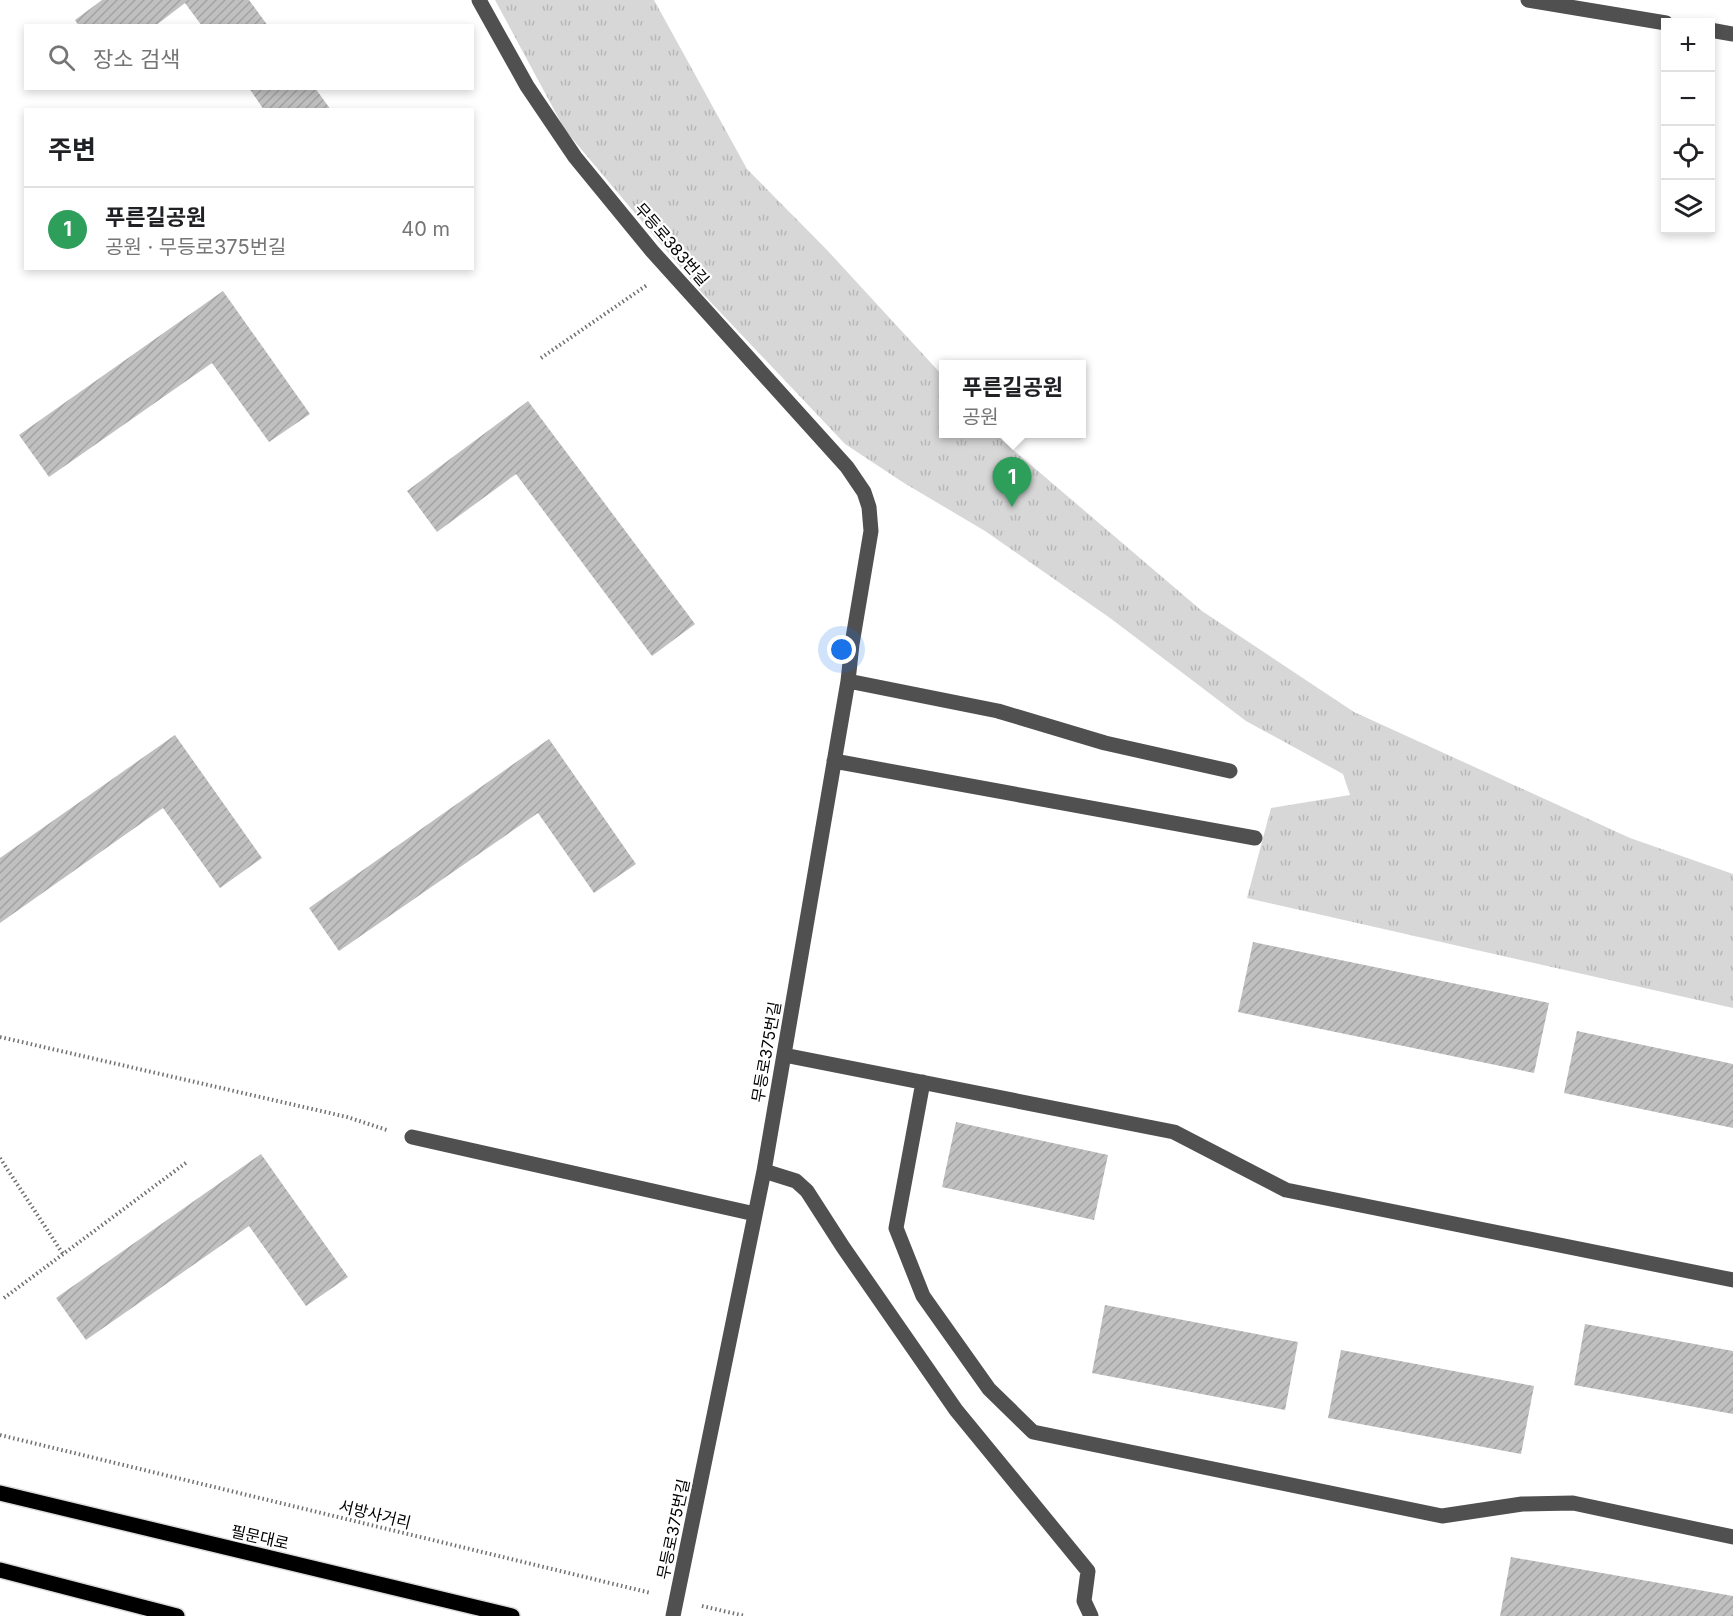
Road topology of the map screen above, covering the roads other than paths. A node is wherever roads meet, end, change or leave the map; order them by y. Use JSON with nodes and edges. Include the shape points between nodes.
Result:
{"nodes":[{"id":1,"x":479,"y":0,"type":"edge"},
{"id":2,"x":1528,"y":0,"type":"edge"},
{"id":3,"x":1661,"y":22,"type":"edge"},
{"id":4,"x":1715,"y":31,"type":"edge"},
{"id":5,"x":1733,"y":34,"type":"edge"},
{"id":6,"x":864,"y":492,"type":"joint"},
{"id":7,"x":848,"y":681,"type":"junction"},
{"id":8,"x":834,"y":761,"type":"junction"},
{"id":9,"x":1230,"y":771,"type":"dead end"},
{"id":10,"x":1255,"y":838,"type":"dead end"},
{"id":11,"x":784,"y":1055,"type":"junction"},
{"id":12,"x":923,"y":1082,"type":"junction"},
{"id":13,"x":412,"y":1137,"type":"road end"},
{"id":14,"x":764,"y":1171,"type":"junction"},
{"id":15,"x":755,"y":1214,"type":"junction"},
{"id":16,"x":1733,"y":1280,"type":"edge"},
{"id":17,"x":0,"y":1493,"type":"edge"},
{"id":18,"x":1733,"y":1537,"type":"edge"},
{"id":19,"x":0,"y":1570,"type":"edge"},
{"id":20,"x":177,"y":1616,"type":"edge"},
{"id":21,"x":512,"y":1616,"type":"edge"},
{"id":22,"x":673,"y":1616,"type":"edge"},
{"id":23,"x":1091,"y":1616,"type":"edge"}],
"edges":[{"from":1,"to":6,"type":"street","name":"무등로383번길","via":[[558,134],[669,270]]},
{"from":2,"to":3,"type":"street"},
{"from":4,"to":5,"type":"street"},
{"from":6,"to":7,"type":"street","name":"무등로375번길","via":[[871,531]]},
{"from":7,"to":8,"type":"street","name":"무등로375번길"},
{"from":7,"to":9,"type":"street","via":[[998,711],[1105,743]]},
{"from":8,"to":10,"type":"street"},
{"from":8,"to":11,"type":"street","name":"무등로375번길"},
{"from":11,"to":12,"type":"street"},
{"from":11,"to":14,"type":"street","name":"무등로375번길"},
{"from":12,"to":16,"type":"street","via":[[1174,1132],[1286,1190]]},
{"from":12,"to":18,"type":"street","via":[[896,1228],[923,1296],[989,1389],[1033,1432],[1442,1516],[1522,1504],[1573,1503]]},
{"from":13,"to":15,"type":"street"},
{"from":14,"to":15,"type":"street","name":"무등로375번길"},
{"from":14,"to":23,"type":"street","via":[[796,1181],[807,1191],[956,1410],[1088,1571],[1084,1601]]},
{"from":15,"to":22,"type":"street","name":"무등로375번길"},
{"from":17,"to":21,"type":"main road","name":"필문대로"},
{"from":19,"to":20,"type":"main road"}]}
